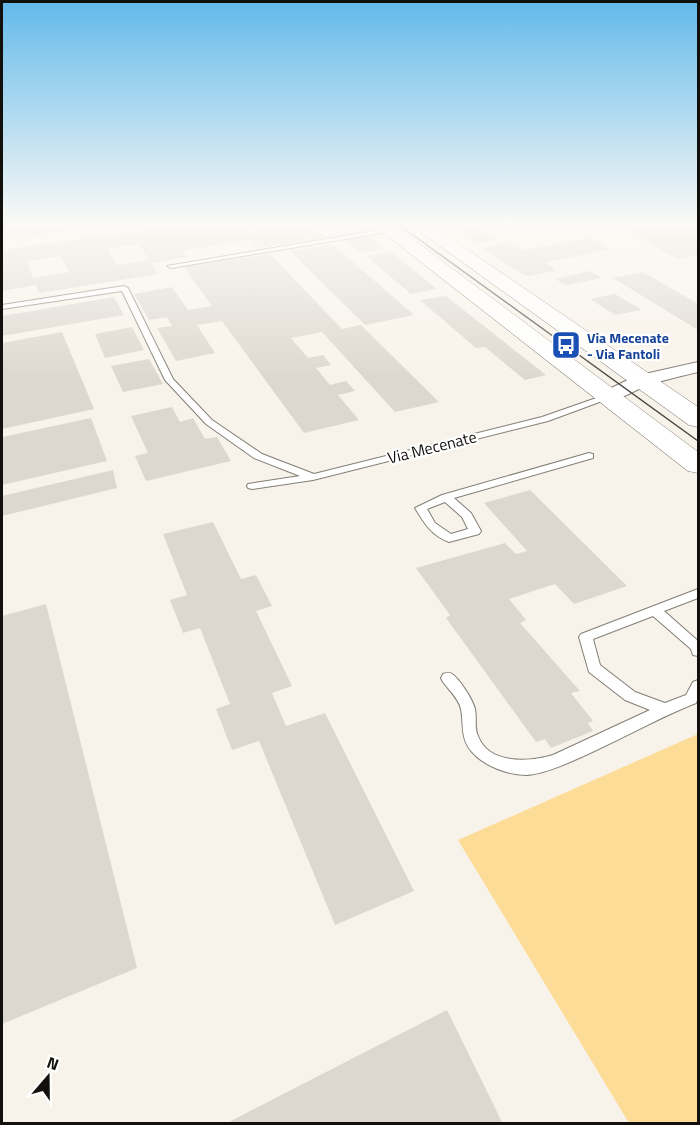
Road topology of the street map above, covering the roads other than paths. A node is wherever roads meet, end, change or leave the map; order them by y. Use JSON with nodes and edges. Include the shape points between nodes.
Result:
{"nodes":[{"id":1,"x":448,"y":274,"type":"edge"},
{"id":2,"x":491,"y":274,"type":"edge"},
{"id":3,"x":2,"y":307,"type":"edge"},
{"id":4,"x":699,"y":367,"type":"edge"},
{"id":5,"x":642,"y":380,"type":"junction"},
{"id":6,"x":608,"y":397,"type":"junction"},
{"id":7,"x":699,"y":419,"type":"edge"},
{"id":8,"x":589,"y":456,"type":"dead end"},
{"id":9,"x":699,"y":465,"type":"edge"},
{"id":10,"x":313,"y":477,"type":"junction"},
{"id":11,"x":252,"y":486,"type":"dead end"},
{"id":12,"x":446,"y":497,"type":"junction"},
{"id":13,"x":699,"y":593,"type":"edge"},
{"id":14,"x":654,"y":610,"type":"junction"},
{"id":15,"x":699,"y":651,"type":"edge"},
{"id":16,"x":448,"y":678,"type":"dead end"},
{"id":17,"x":699,"y":686,"type":"edge"},
{"id":18,"x":665,"y":709,"type":"junction"}],
"edges":[{"from":1,"to":6,"type":"main road"},
{"from":2,"to":5,"type":"main road"},
{"from":3,"to":10,"type":"lane","via":[[124,288],[169,380],[209,422],[258,456]]},
{"from":4,"to":5,"type":"street","name":"Via Mecenate"},
{"from":5,"to":6,"type":"street","name":"Via Mecenate"},
{"from":5,"to":7,"type":"main road"},
{"from":6,"to":9,"type":"main road"},
{"from":6,"to":10,"type":"lane","name":"Via Mecenate","via":[[545,419]]},
{"from":8,"to":12,"type":"lane"},
{"from":10,"to":11,"type":"lane","name":"Via Mecenate"},
{"from":12,"to":12,"type":"lane","via":[[422,508],[430,525],[448,538],[475,531],[467,515]]},
{"from":13,"to":14,"type":"lane"},
{"from":14,"to":15,"type":"lane"},
{"from":14,"to":18,"type":"lane","via":[[586,637],[594,668],[630,696]]},
{"from":16,"to":18,"type":"lane","via":[[468,707],[469,735],[480,750],[500,764],[528,768],[554,762]]},
{"from":17,"to":18,"type":"lane","via":[[691,699]]}]}
